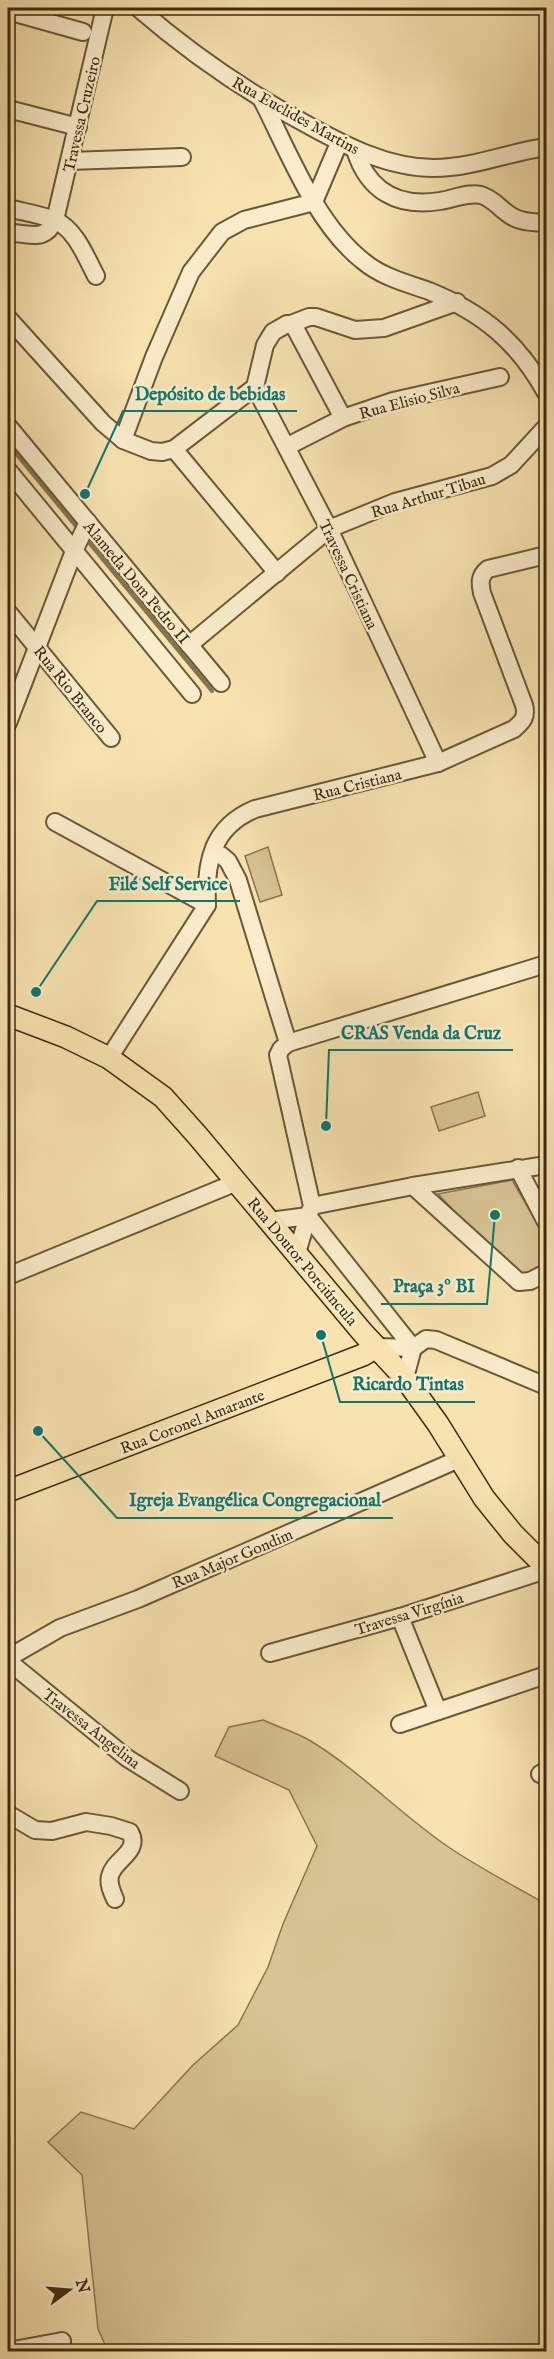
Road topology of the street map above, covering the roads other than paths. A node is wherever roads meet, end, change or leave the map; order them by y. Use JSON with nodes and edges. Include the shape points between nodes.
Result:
{"nodes":[{"id":1,"x":105,"y":8,"type":"edge"},
{"id":2,"x":146,"y":10,"type":"edge"},
{"id":3,"x":8,"y":11,"type":"edge"},
{"id":4,"x":82,"y":32,"type":"dead end"},
{"id":5,"x":262,"y":100,"type":"junction"},
{"id":6,"x":8,"y":109,"type":"edge"},
{"id":7,"x":78,"y":127,"type":"junction"},
{"id":8,"x":339,"y":143,"type":"junction"},
{"id":9,"x":546,"y":147,"type":"edge"},
{"id":10,"x":355,"y":150,"type":"junction"},
{"id":11,"x":182,"y":157,"type":"dead end"},
{"id":12,"x":70,"y":161,"type":"junction"},
{"id":13,"x":314,"y":202,"type":"junction"},
{"id":14,"x":8,"y":208,"type":"edge"},
{"id":15,"x":55,"y":220,"type":"junction"},
{"id":16,"x":546,"y":223,"type":"edge"},
{"id":17,"x":8,"y":233,"type":"edge"},
{"id":18,"x":96,"y":276,"type":"dead end"},
{"id":19,"x":457,"y":302,"type":"junction"},
{"id":20,"x":8,"y":318,"type":"edge"},
{"id":21,"x":291,"y":324,"type":"junction"},
{"id":22,"x":500,"y":377,"type":"dead end"},
{"id":23,"x":255,"y":387,"type":"junction"},
{"id":24,"x":546,"y":393,"type":"edge"},
{"id":25,"x":343,"y":418,"type":"junction"},
{"id":26,"x":8,"y":426,"type":"edge"},
{"id":27,"x":546,"y":427,"type":"edge"},
{"id":28,"x":123,"y":440,"type":"junction"},
{"id":29,"x":288,"y":446,"type":"junction"},
{"id":30,"x":174,"y":449,"type":"junction"},
{"id":31,"x":8,"y":470,"type":"edge"},
{"id":32,"x":329,"y":529,"type":"junction"},
{"id":33,"x":81,"y":535,"type":"junction"},
{"id":34,"x":546,"y":555,"type":"edge"},
{"id":35,"x":277,"y":573,"type":"junction"},
{"id":36,"x":8,"y":612,"type":"edge"},
{"id":37,"x":189,"y":645,"type":"junction"},
{"id":38,"x":37,"y":648,"type":"junction"},
{"id":39,"x":221,"y":683,"type":"dead end"},
{"id":40,"x":192,"y":694,"type":"dead end"},
{"id":41,"x":9,"y":718,"type":"edge"},
{"id":42,"x":111,"y":738,"type":"dead end"},
{"id":43,"x":438,"y":763,"type":"junction"},
{"id":44,"x":55,"y":822,"type":"dead end"},
{"id":45,"x":221,"y":855,"type":"dead end"},
{"id":46,"x":207,"y":905,"type":"junction"},
{"id":47,"x":546,"y":963,"type":"edge"},
{"id":48,"x":8,"y":1015,"type":"edge"},
{"id":49,"x":288,"y":1043,"type":"junction"},
{"id":50,"x":109,"y":1058,"type":"junction"},
{"id":51,"x":546,"y":1165,"type":"edge"},
{"id":52,"x":518,"y":1168,"type":"junction"},
{"id":53,"x":237,"y":1182,"type":"junction"},
{"id":54,"x":413,"y":1186,"type":"junction"},
{"id":55,"x":310,"y":1211,"type":"junction"},
{"id":56,"x":270,"y":1221,"type":"junction"},
{"id":57,"x":546,"y":1222,"type":"edge"},
{"id":58,"x":297,"y":1253,"type":"junction"},
{"id":59,"x":546,"y":1273,"type":"edge"},
{"id":60,"x":8,"y":1276,"type":"edge"},
{"id":61,"x":376,"y":1347,"type":"junction"},
{"id":62,"x":413,"y":1348,"type":"junction"},
{"id":63,"x":405,"y":1378,"type":"junction"},
{"id":64,"x":546,"y":1386,"type":"edge"},
{"id":65,"x":459,"y":1459,"type":"junction"},
{"id":66,"x":8,"y":1491,"type":"edge"},
{"id":67,"x":546,"y":1569,"type":"edge"},
{"id":68,"x":400,"y":1617,"type":"junction"},
{"id":69,"x":270,"y":1653,"type":"dead end"},
{"id":70,"x":8,"y":1660,"type":"edge"},
{"id":71,"x":546,"y":1675,"type":"edge"},
{"id":72,"x":438,"y":1711,"type":"junction"},
{"id":73,"x":400,"y":1724,"type":"dead end"},
{"id":74,"x":180,"y":1791,"type":"dead end"},
{"id":75,"x":8,"y":1814,"type":"edge"},
{"id":76,"x":115,"y":1899,"type":"dead end"},
{"id":77,"x":62,"y":2346,"type":"edge"},
{"id":78,"x":8,"y":2351,"type":"edge"}],
"edges":[{"from":1,"to":7,"type":"street","name":"Travessa Cruzeiro"},
{"from":2,"to":5,"type":"street","name":"Rua Euclides Martins","via":[[175,40]]},
{"from":3,"to":4,"type":"street"},
{"from":5,"to":8,"type":"street","name":"Rua Euclides Martins"},
{"from":5,"to":13,"type":"street"},
{"from":6,"to":7,"type":"street"},
{"from":7,"to":12,"type":"street","name":"Travessa Cruzeiro"},
{"from":8,"to":10,"type":"street","name":"Rua Euclides Martins"},
{"from":8,"to":13,"type":"street"},
{"from":9,"to":10,"type":"street","name":"Rua Euclides Martins","via":[[435,168],[403,166]]},
{"from":10,"to":16,"type":"street","via":[[363,172],[387,194],[423,202],[479,195],[517,220]]},
{"from":11,"to":12,"type":"street"},
{"from":12,"to":15,"type":"street","name":"Travessa Cruzeiro"},
{"from":13,"to":19,"type":"street","via":[[344,244],[364,263],[387,276]]},
{"from":13,"to":28,"type":"street","via":[[244,220],[222,232],[191,272]]},
{"from":14,"to":15,"type":"street"},
{"from":15,"to":17,"type":"street","via":[[51,230],[43,235]]},
{"from":15,"to":18,"type":"street","via":[[75,238]]},
{"from":19,"to":21,"type":"street","via":[[403,323],[371,329],[355,330],[316,317]]},
{"from":19,"to":24,"type":"street","via":[[513,345]]},
{"from":20,"to":28,"type":"street"},
{"from":21,"to":23,"type":"street","via":[[273,332],[265,345]]},
{"from":21,"to":25,"type":"street"},
{"from":22,"to":25,"type":"street","name":"Rua Elisio Silva","via":[[393,401]]},
{"from":23,"to":29,"type":"street","name":"Travessa Cristiana"},
{"from":23,"to":30,"type":"street"},
{"from":25,"to":29,"type":"street","name":"Rua Elisio Silva"},
{"from":26,"to":33,"type":"street","name":"Alameda Dom Pedro II"},
{"from":27,"to":32,"type":"street","name":"Rua Arthur Tibau","via":[[511,465],[492,476],[395,502]]},
{"from":28,"to":30,"type":"street","via":[[151,451]]},
{"from":29,"to":32,"type":"street","name":"Travessa Cristiana"},
{"from":30,"to":35,"type":"street"},
{"from":31,"to":33,"type":"street","name":"Alameda Dom Pedro II"},
{"from":32,"to":35,"type":"street","name":"Rua Arthur Tibau"},
{"from":32,"to":43,"type":"street","name":"Travessa Cristiana"},
{"from":33,"to":37,"type":"street","name":"Alameda Dom Pedro II"},
{"from":33,"to":38,"type":"street"},
{"from":33,"to":40,"type":"street","name":"Alameda Dom Pedro II"},
{"from":34,"to":43,"type":"street","name":"Rua Cristiana","via":[[488,569],[480,581],[524,705],[526,714],[522,722]]},
{"from":35,"to":37,"type":"street","name":"Rua Arthur Tibau"},
{"from":36,"to":38,"type":"street","name":"Rua Rio Branco"},
{"from":37,"to":39,"type":"street","name":"Alameda Dom Pedro II"},
{"from":38,"to":41,"type":"street"},
{"from":38,"to":42,"type":"street","name":"Rua Rio Branco"},
{"from":43,"to":46,"type":"street","name":"Rua Cristiana","via":[[241,815],[225,829],[210,854]]},
{"from":44,"to":46,"type":"street"},
{"from":45,"to":49,"type":"street","via":[[238,880]]},
{"from":46,"to":50,"type":"street"},
{"from":47,"to":49,"type":"street"},
{"from":48,"to":50,"type":"main road","name":"Rua Doutor Porciúncula"},
{"from":49,"to":55,"type":"street","via":[[278,1055]]},
{"from":50,"to":53,"type":"main road","name":"Rua Doutor Porciúncula","via":[[162,1097]]},
{"from":51,"to":52,"type":"street"},
{"from":52,"to":54,"type":"street"},
{"from":52,"to":57,"type":"street"},
{"from":53,"to":56,"type":"main road","name":"Rua Doutor Porciúncula"},
{"from":53,"to":60,"type":"street"},
{"from":54,"to":55,"type":"street"},
{"from":54,"to":59,"type":"street","via":[[519,1282]]},
{"from":55,"to":56,"type":"street"},
{"from":55,"to":58,"type":"street"},
{"from":55,"to":62,"type":"street"},
{"from":56,"to":58,"type":"main road","name":"Rua Doutor Porciúncula"},
{"from":58,"to":61,"type":"main road","name":"Rua Doutor Porciúncula"},
{"from":61,"to":62,"type":"street"},
{"from":61,"to":63,"type":"main road","name":"Rua Doutor Porciúncula"},
{"from":61,"to":66,"type":"main road","name":"Rua Coronel Amarante"},
{"from":62,"to":63,"type":"street"},
{"from":62,"to":64,"type":"street","via":[[426,1339],[436,1340]]},
{"from":63,"to":65,"type":"main road","name":"Rua Doutor Porciúncula"},
{"from":65,"to":67,"type":"main road","name":"Rua Doutor Porciúncula","via":[[484,1498]]},
{"from":65,"to":70,"type":"street","name":"Rua Major Gondim","via":[[138,1599],[60,1628]]},
{"from":67,"to":68,"type":"street","name":"Travessa Virgínia"},
{"from":68,"to":69,"type":"street","name":"Travessa Virgínia"},
{"from":68,"to":72,"type":"street"},
{"from":70,"to":74,"type":"street","name":"Travessa Angelina","via":[[127,1758]]},
{"from":71,"to":72,"type":"street"},
{"from":72,"to":73,"type":"street"},
{"from":75,"to":76,"type":"street","via":[[35,1830],[52,1831],[86,1822],[130,1832],[131,1848],[109,1878]]},
{"from":77,"to":78,"type":"street"}]}
